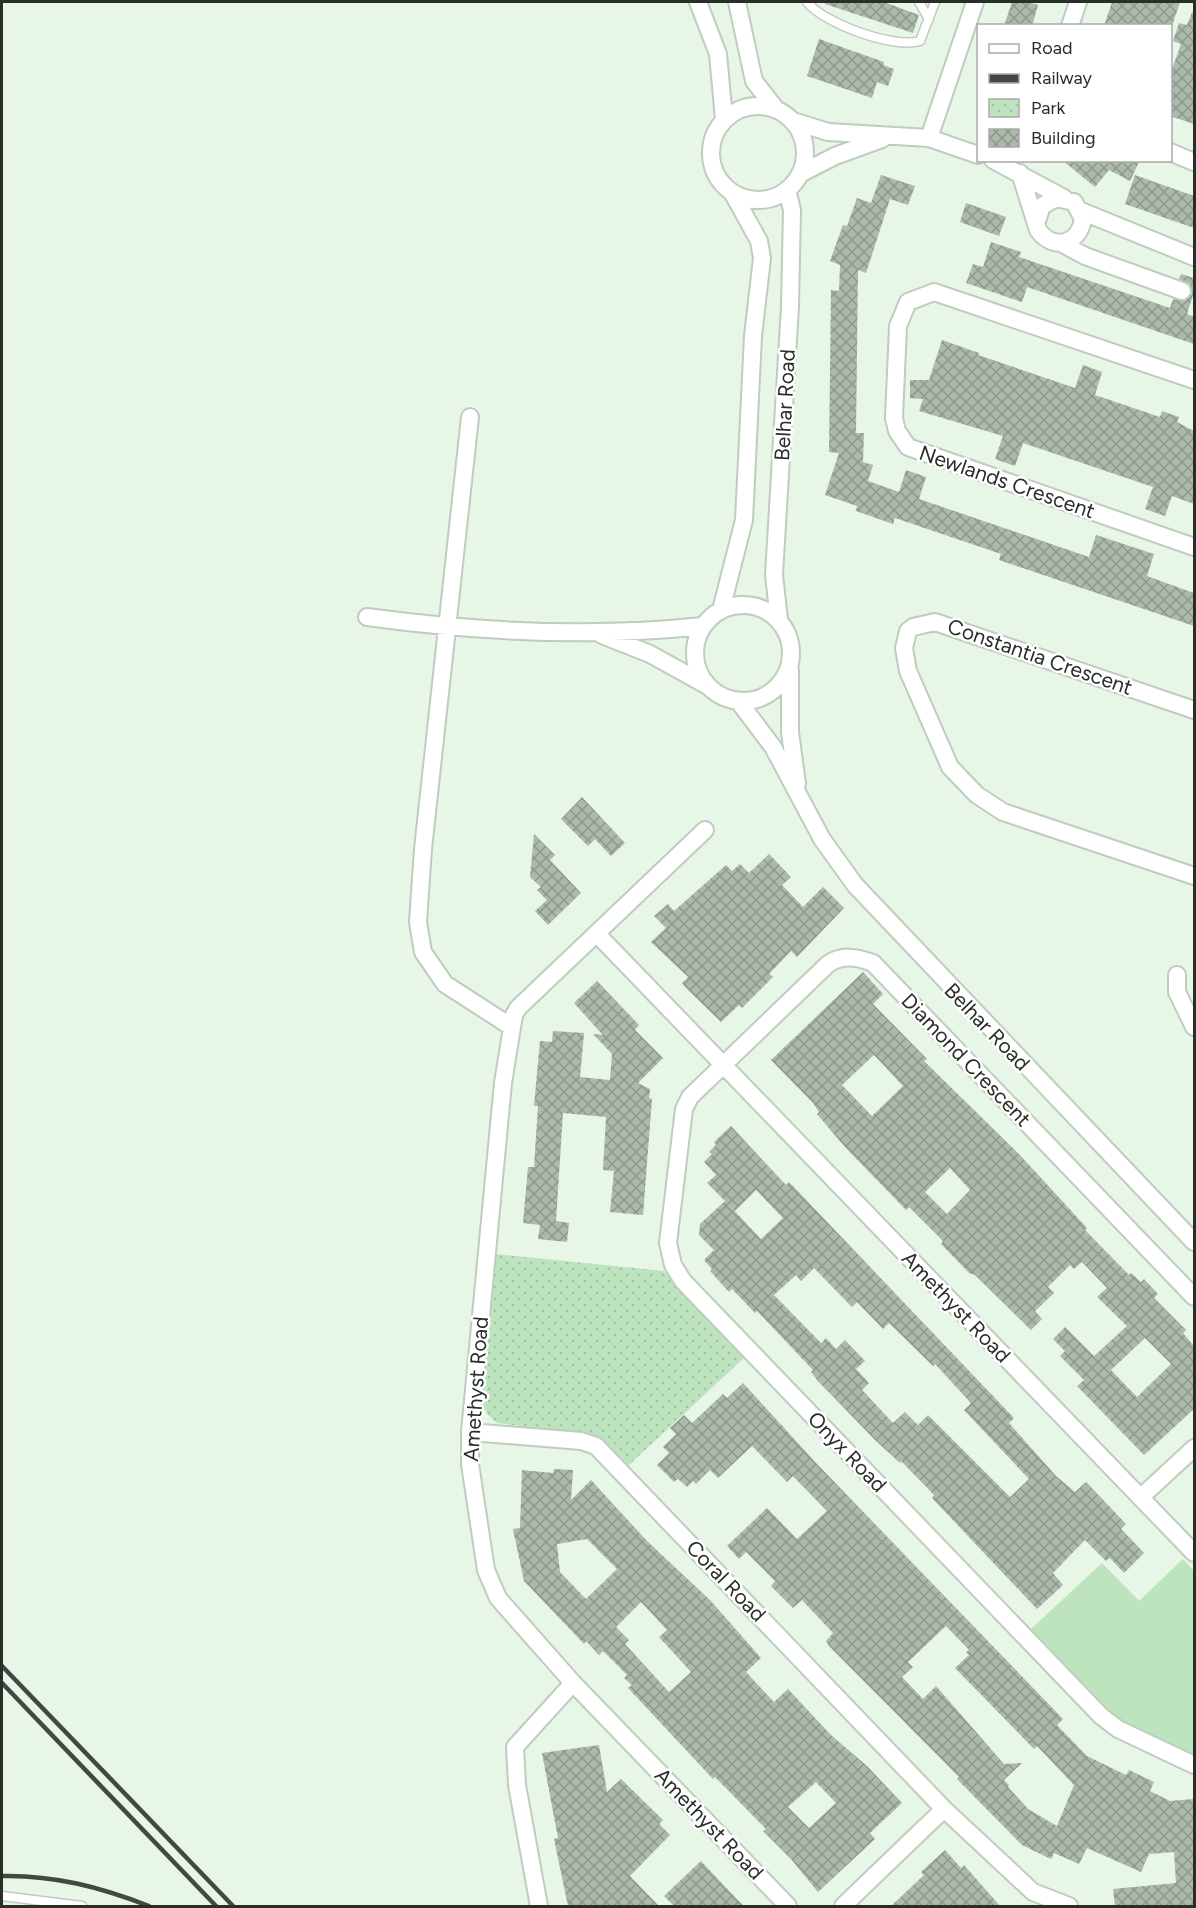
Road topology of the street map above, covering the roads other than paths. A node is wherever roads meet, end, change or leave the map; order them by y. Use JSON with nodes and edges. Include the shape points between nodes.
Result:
{"nodes":[{"id":1,"x":698,"y":2,"type":"edge"},
{"id":2,"x":737,"y":2,"type":"edge"},
{"id":3,"x":807,"y":2,"type":"edge"},
{"id":4,"x":919,"y":2,"type":"edge"},
{"id":5,"x":935,"y":2,"type":"edge"},
{"id":6,"x":973,"y":2,"type":"edge"},
{"id":7,"x":1078,"y":2,"type":"edge"},
{"id":8,"x":929,"y":19,"type":"junction"},
{"id":9,"x":1071,"y":24,"type":"edge"},
{"id":10,"x":775,"y":108,"type":"junction"},
{"id":11,"x":724,"y":119,"type":"junction"},
{"id":12,"x":793,"y":121,"type":"junction"},
{"id":13,"x":892,"y":135,"type":"junction"},
{"id":14,"x":929,"y":138,"type":"junction"},
{"id":15,"x":1172,"y":153,"type":"edge"},
{"id":16,"x":977,"y":155,"type":"edge"},
{"id":17,"x":997,"y":162,"type":"edge"},
{"id":18,"x":1194,"y":162,"type":"edge"},
{"id":19,"x":1020,"y":173,"type":"junction"},
{"id":20,"x":800,"y":174,"type":"junction"},
{"id":21,"x":787,"y":190,"type":"junction"},
{"id":22,"x":733,"y":194,"type":"junction"},
{"id":23,"x":1064,"y":198,"type":"junction"},
{"id":24,"x":1081,"y":211,"type":"junction"},
{"id":25,"x":1037,"y":221,"type":"junction"},
{"id":26,"x":1061,"y":243,"type":"junction"},
{"id":27,"x":1194,"y":257,"type":"edge"},
{"id":28,"x":1190,"y":294,"type":"edge"},
{"id":29,"x":1194,"y":380,"type":"edge"},
{"id":30,"x":470,"y":417,"type":"dead end"},
{"id":31,"x":1194,"y":547,"type":"edge"},
{"id":32,"x":721,"y":610,"type":"junction"},
{"id":33,"x":367,"y":617,"type":"dead end"},
{"id":34,"x":779,"y":620,"type":"junction"},
{"id":35,"x":703,"y":626,"type":"junction"},
{"id":36,"x":447,"y":628,"type":"junction"},
{"id":37,"x":596,"y":633,"type":"junction"},
{"id":38,"x":790,"y":670,"type":"junction"},
{"id":39,"x":706,"y":685,"type":"junction"},
{"id":40,"x":739,"y":702,"type":"junction"},
{"id":41,"x":1194,"y":710,"type":"edge"},
{"id":42,"x":799,"y":797,"type":"junction"},
{"id":43,"x":705,"y":830,"type":"dead end"},
{"id":44,"x":1194,"y":876,"type":"edge"},
{"id":45,"x":597,"y":934,"type":"junction"},
{"id":46,"x":1177,"y":975,"type":"dead end"},
{"id":47,"x":510,"y":1026,"type":"junction"},
{"id":48,"x":1194,"y":1027,"type":"edge"},
{"id":49,"x":722,"y":1065,"type":"junction"},
{"id":50,"x":1194,"y":1242,"type":"edge"},
{"id":51,"x":1194,"y":1297,"type":"edge"},
{"id":52,"x":470,"y":1431,"type":"junction"},
{"id":53,"x":1194,"y":1448,"type":"edge"},
{"id":54,"x":1141,"y":1497,"type":"junction"},
{"id":55,"x":1194,"y":1553,"type":"edge"},
{"id":56,"x":573,"y":1683,"type":"junction"},
{"id":57,"x":1194,"y":1764,"type":"edge"},
{"id":58,"x":944,"y":1809,"type":"junction"},
{"id":59,"x":2,"y":1896,"type":"edge"},
{"id":60,"x":82,"y":1906,"type":"edge"},
{"id":61,"x":539,"y":1906,"type":"edge"},
{"id":62,"x":788,"y":1906,"type":"edge"},
{"id":63,"x":843,"y":1906,"type":"edge"},
{"id":64,"x":1069,"y":1906,"type":"edge"}],
"edges":[{"from":1,"to":11,"type":"street","via":[[718,54]]},
{"from":2,"to":10,"type":"street","via":[[754,81]]},
{"from":3,"to":8,"type":"lane","via":[[829,19],[871,36],[903,43],[920,41]]},
{"from":4,"to":8,"type":"lane"},
{"from":5,"to":8,"type":"lane"},
{"from":6,"to":14,"type":"street"},
{"from":7,"to":9,"type":"street"},
{"from":10,"to":11,"type":"street","via":[[754,105]]},
{"from":10,"to":12,"type":"street"},
{"from":11,"to":22,"type":"street","via":[[714,134],[710,152],[713,170]]},
{"from":12,"to":13,"type":"street","via":[[828,132]]},
{"from":12,"to":20,"type":"street","via":[[803,137],[805,156]]},
{"from":13,"to":14,"type":"street"},
{"from":13,"to":20,"type":"street"},
{"from":14,"to":16,"type":"street"},
{"from":15,"to":18,"type":"street"},
{"from":17,"to":19,"type":"street"},
{"from":19,"to":23,"type":"street"},
{"from":19,"to":25,"type":"street"},
{"from":20,"to":21,"type":"street"},
{"from":21,"to":22,"type":"street","via":[[772,198],[755,200]]},
{"from":21,"to":34,"type":"street","name":"Belhar Road","via":[[792,210],[790,306],[774,575]]},
{"from":22,"to":32,"type":"street","name":"Belhar Road","via":[[759,241],[762,258],[753,336],[744,520]]},
{"from":23,"to":24,"type":"street"},
{"from":23,"to":25,"type":"street","via":[[1042,206]]},
{"from":24,"to":26,"type":"street","via":[[1082,228],[1077,236]]},
{"from":24,"to":27,"type":"street"},
{"from":25,"to":26,"type":"street","via":[[1044,237]]},
{"from":26,"to":28,"type":"street","via":[[1085,256]]},
{"from":29,"to":31,"type":"street","name":"Newlands Crescent","via":[[934,292],[908,302],[898,326],[894,418],[908,447]]},
{"from":30,"to":36,"type":"street"},
{"from":32,"to":34,"type":"street","via":[[741,604],[762,608]]},
{"from":32,"to":35,"type":"street"},
{"from":33,"to":36,"type":"street"},
{"from":34,"to":38,"type":"street","via":[[790,639]]},
{"from":35,"to":37,"type":"street"},
{"from":35,"to":39,"type":"street","via":[[694,656]]},
{"from":36,"to":37,"type":"street"},
{"from":36,"to":47,"type":"street","via":[[418,922],[423,952],[445,984]]},
{"from":37,"to":39,"type":"street","via":[[650,654]]},
{"from":38,"to":40,"type":"street","via":[[769,694],[751,702]]},
{"from":38,"to":42,"type":"street","name":"Belhar Road","via":[[790,732]]},
{"from":39,"to":40,"type":"street","via":[[720,697]]},
{"from":40,"to":42,"type":"street","name":"Belhar Road","via":[[774,747]]},
{"from":41,"to":44,"type":"street","name":"Constantia Crescent","via":[[935,621],[913,627],[905,639],[908,671],[950,767],[977,795],[1003,812]]},
{"from":42,"to":50,"type":"street","name":"Belhar Road","via":[[822,839],[855,885]]},
{"from":43,"to":45,"type":"street","name":"Amethyst Road"},
{"from":45,"to":47,"type":"street","name":"Amethyst Road","via":[[518,1008]]},
{"from":45,"to":49,"type":"street","name":"Amethyst Road"},
{"from":46,"to":48,"type":"street","via":[[1177,992]]},
{"from":47,"to":52,"type":"street","name":"Amethyst Road"},
{"from":49,"to":51,"type":"street","name":"Diamond Crescent","via":[[831,962],[846,957],[873,963]]},
{"from":49,"to":54,"type":"street","name":"Amethyst Road"},
{"from":49,"to":57,"type":"street","name":"Onyx Road","via":[[690,1097],[682,1116],[668,1243],[677,1272],[1101,1716],[1118,1729]]},
{"from":52,"to":56,"type":"street","name":"Amethyst Road","via":[[472,1481],[492,1586],[505,1609]]},
{"from":52,"to":58,"type":"street","name":"Coral Road","via":[[581,1441],[596,1446]]},
{"from":53,"to":54,"type":"street"},
{"from":54,"to":55,"type":"street","name":"Amethyst Road"},
{"from":56,"to":61,"type":"street","via":[[515,1747],[517,1785]]},
{"from":56,"to":62,"type":"street","name":"Amethyst Road"},
{"from":58,"to":63,"type":"street"},
{"from":58,"to":64,"type":"street","name":"Coral Road","via":[[1034,1892]]},
{"from":59,"to":60,"type":"lane"}]}
